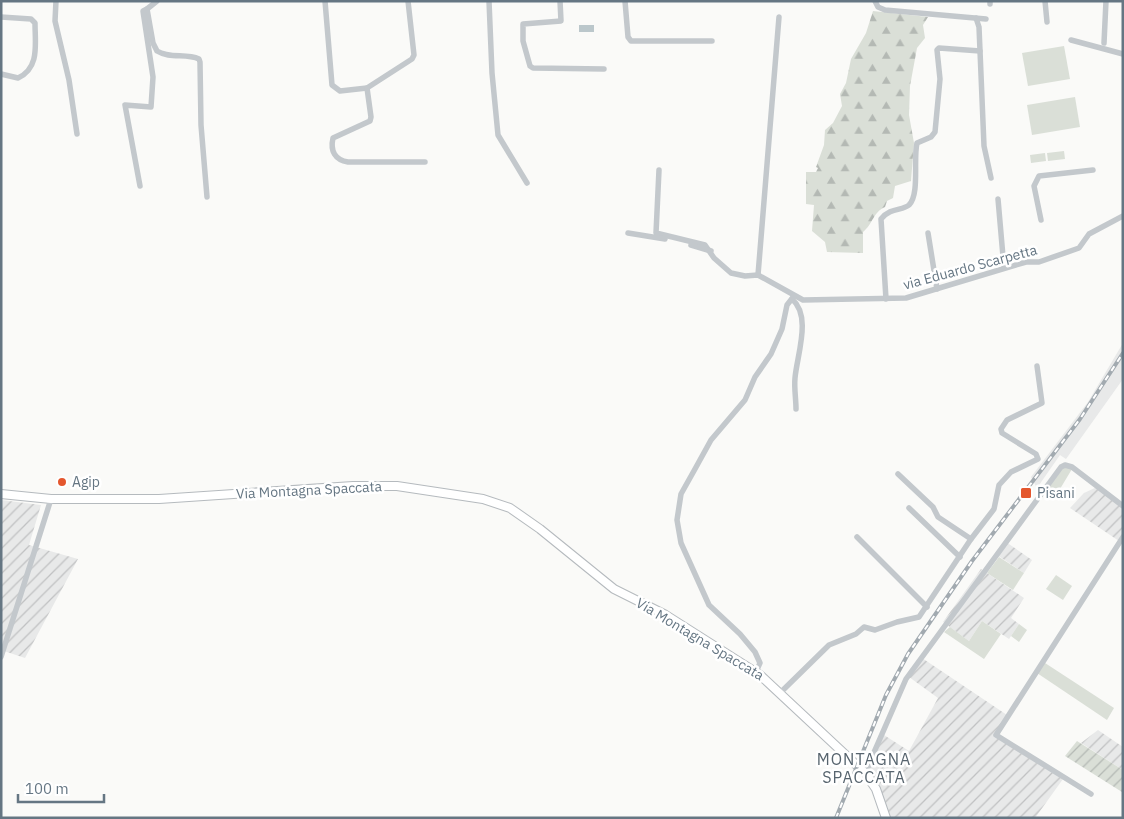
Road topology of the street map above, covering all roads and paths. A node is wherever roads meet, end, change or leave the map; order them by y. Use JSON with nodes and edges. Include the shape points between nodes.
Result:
{"nodes":[{"id":1,"x":56,"y":1,"type":"edge"},
{"id":2,"x":157,"y":1,"type":"edge"},
{"id":3,"x":325,"y":1,"type":"edge"},
{"id":4,"x":408,"y":1,"type":"edge"},
{"id":5,"x":489,"y":1,"type":"edge"},
{"id":6,"x":560,"y":1,"type":"edge"},
{"id":7,"x":625,"y":1,"type":"edge"},
{"id":8,"x":875,"y":1,"type":"edge"},
{"id":9,"x":1045,"y":1,"type":"edge"},
{"id":10,"x":1106,"y":1,"type":"edge"},
{"id":11,"x":147,"y":9,"type":"junction"},
{"id":12,"x":1,"y":17,"type":"edge"},
{"id":13,"x":778,"y":17,"type":"dead end"},
{"id":14,"x":976,"y":18,"type":"junction"},
{"id":15,"x":986,"y":19,"type":"dead end"},
{"id":16,"x":1047,"y":22,"type":"dead end"},
{"id":17,"x":1072,"y":40,"type":"dead end"},
{"id":18,"x":712,"y":42,"type":"dead end"},
{"id":19,"x":1104,"y":43,"type":"dead end"},
{"id":20,"x":980,"y":52,"type":"junction"},
{"id":21,"x":1123,"y":54,"type":"edge"},
{"id":22,"x":604,"y":69,"type":"dead end"},
{"id":23,"x":1,"y":74,"type":"edge"},
{"id":24,"x":368,"y":88,"type":"junction"},
{"id":25,"x":77,"y":134,"type":"dead end"},
{"id":26,"x":425,"y":162,"type":"dead end"},
{"id":27,"x":659,"y":170,"type":"dead end"},
{"id":28,"x":1093,"y":170,"type":"dead end"},
{"id":29,"x":991,"y":178,"type":"dead end"},
{"id":30,"x":526,"y":183,"type":"dead end"},
{"id":31,"x":140,"y":186,"type":"dead end"},
{"id":32,"x":207,"y":197,"type":"dead end"},
{"id":33,"x":998,"y":199,"type":"dead end"},
{"id":34,"x":1123,"y":216,"type":"edge"},
{"id":35,"x":1041,"y":220,"type":"dead end"},
{"id":36,"x":628,"y":233,"type":"dead end"},
{"id":37,"x":928,"y":233,"type":"dead end"},
{"id":38,"x":711,"y":251,"type":"junction"},
{"id":39,"x":1004,"y":268,"type":"junction"},
{"id":40,"x":758,"y":275,"type":"junction"},
{"id":41,"x":938,"y":289,"type":"junction"},
{"id":42,"x":793,"y":298,"type":"junction"},
{"id":43,"x":886,"y":299,"type":"junction"},
{"id":44,"x":1038,"y":366,"type":"dead end"},
{"id":45,"x":796,"y":409,"type":"dead end"},
{"id":46,"x":898,"y":474,"type":"dead end"},
{"id":47,"x":1,"y":494,"type":"edge"},
{"id":48,"x":51,"y":499,"type":"junction"},
{"id":49,"x":1123,"y":506,"type":"edge"},
{"id":50,"x":909,"y":508,"type":"dead end"},
{"id":51,"x":857,"y":537,"type":"dead end"},
{"id":52,"x":1123,"y":537,"type":"edge"},
{"id":53,"x":971,"y":539,"type":"junction"},
{"id":54,"x":960,"y":557,"type":"junction"},
{"id":55,"x":927,"y":607,"type":"junction"},
{"id":56,"x":1,"y":657,"type":"edge"},
{"id":57,"x":756,"y":672,"type":"junction"},
{"id":58,"x":781,"y":692,"type":"junction"},
{"id":59,"x":865,"y":772,"type":"junction"},
{"id":60,"x":1090,"y":794,"type":"dead end"},
{"id":61,"x":886,"y":818,"type":"edge"}],
"edges":[{"from":1,"to":25,"type":"street","via":[[55,21]]},
{"from":2,"to":11,"type":"street"},
{"from":3,"to":24,"type":"street","via":[[332,85],[340,91]]},
{"from":4,"to":24,"type":"street","via":[[412,59]]},
{"from":5,"to":30,"type":"street","via":[[498,135]]},
{"from":6,"to":22,"type":"street","via":[[560,21],[523,24],[523,41],[530,66]]},
{"from":7,"to":18,"type":"street","via":[[631,42]]},
{"from":8,"to":14,"type":"street","via":[[885,10]]},
{"from":9,"to":16,"type":"street"},
{"from":10,"to":19,"type":"street"},
{"from":11,"to":31,"type":"street","via":[[143,11],[153,77],[151,107],[125,105]]},
{"from":11,"to":32,"type":"street","via":[[157,51],[193,57],[200,62]]},
{"from":12,"to":23,"type":"street","via":[[31,19],[35,23],[34,65],[29,73],[18,78]]},
{"from":13,"to":40,"type":"street"},
{"from":14,"to":15,"type":"street"},
{"from":14,"to":20,"type":"street"},
{"from":17,"to":21,"type":"street"},
{"from":20,"to":29,"type":"street","via":[[984,146]]},
{"from":20,"to":43,"type":"street","via":[[937,50],[940,79],[935,132],[917,143],[915,185],[910,203],[882,219]]},
{"from":24,"to":26,"type":"street","via":[[370,121],[333,138],[335,157],[348,162]]},
{"from":27,"to":38,"type":"street","name":"via Eduardo Scarpetta","via":[[656,233],[706,245]]},
{"from":28,"to":35,"type":"street","via":[[1039,176],[1034,186]]},
{"from":33,"to":39,"type":"street"},
{"from":34,"to":39,"type":"street","name":"via Eduardo Scarpetta","via":[[1089,234],[1079,248],[1039,262]]},
{"from":36,"to":38,"type":"street"},
{"from":37,"to":41,"type":"street"},
{"from":38,"to":40,"type":"street","name":"via Eduardo Scarpetta","via":[[731,273]]},
{"from":39,"to":41,"type":"street","name":"via Eduardo Scarpetta"},
{"from":40,"to":42,"type":"street","name":"via Eduardo Scarpetta","via":[[788,290]]},
{"from":41,"to":43,"type":"street","name":"via Eduardo Scarpetta","via":[[906,298]]},
{"from":42,"to":43,"type":"street","name":"via Eduardo Scarpetta"},
{"from":42,"to":45,"type":"street","via":[[802,316],[795,380]]},
{"from":42,"to":57,"type":"street","via":[[786,310],[779,337],[754,377],[745,400],[711,440],[694,469],[681,494],[677,520],[681,543],[706,598],[714,611],[755,652],[760,663]]},
{"from":44,"to":53,"type":"street","via":[[1042,403],[1007,420],[1001,430],[1036,454],[1038,459],[1011,472],[999,485],[994,509]]},
{"from":46,"to":53,"type":"street","via":[[933,507],[938,517]]},
{"from":47,"to":48,"type":"main road","name":"Via Montagna Spaccata"},
{"from":48,"to":56,"type":"street"},
{"from":48,"to":57,"type":"main road","name":"Via Montagna Spaccata","via":[[159,499],[353,486],[397,486],[483,499],[510,508],[614,589],[664,614]]},
{"from":49,"to":59,"type":"street","via":[[1070,466],[1060,467],[906,679]]},
{"from":50,"to":54,"type":"street"},
{"from":51,"to":55,"type":"street"},
{"from":52,"to":60,"type":"street","via":[[996,734]]},
{"from":53,"to":54,"type":"street"},
{"from":54,"to":55,"type":"street"},
{"from":55,"to":58,"type":"street","via":[[919,617],[875,630],[864,627],[856,634],[829,645]]},
{"from":57,"to":58,"type":"main road","name":"Via Montagna Spaccata"},
{"from":58,"to":59,"type":"main road","name":"Via Montagna Spaccata"},
{"from":59,"to":61,"type":"main road","name":"Via Montagna Spaccata","via":[[876,789]]}]}
